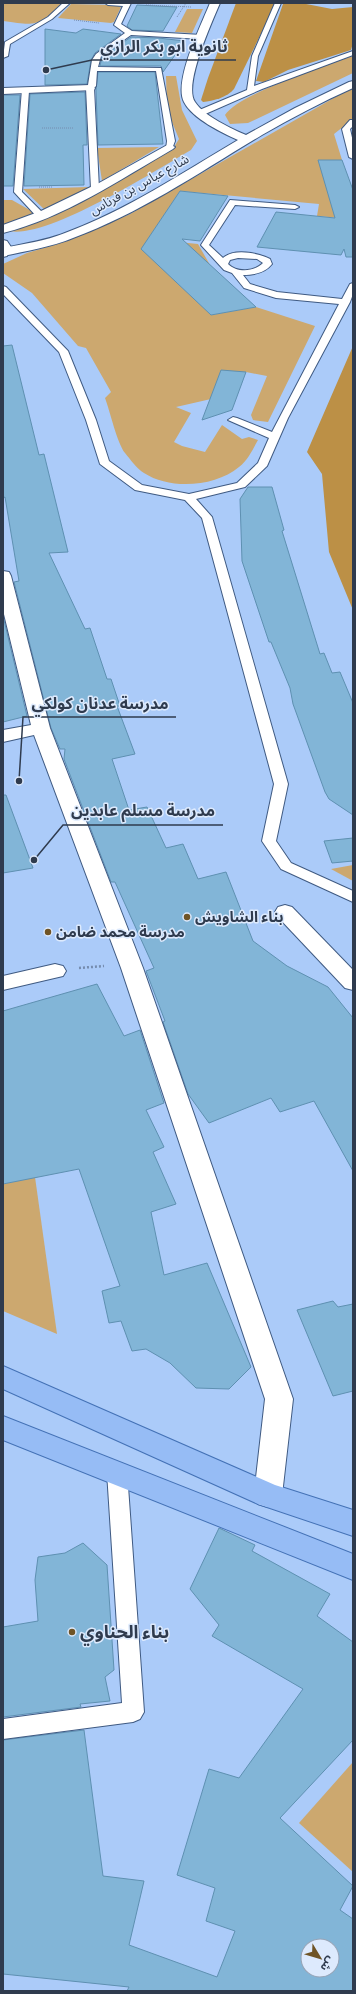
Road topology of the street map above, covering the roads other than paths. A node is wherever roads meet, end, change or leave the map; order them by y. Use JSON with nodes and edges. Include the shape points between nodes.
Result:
{"nodes":[{"id":1,"x":67,"y":3,"type":"edge"},
{"id":2,"x":108,"y":3,"type":"edge"},
{"id":3,"x":215,"y":3,"type":"edge"},
{"id":4,"x":278,"y":3,"type":"edge"},
{"id":5,"x":128,"y":4,"type":"edge"},
{"id":6,"x":130,"y":33,"type":"junction"},
{"id":7,"x":202,"y":37,"type":"junction"},
{"id":8,"x":353,"y":53,"type":"edge"},
{"id":9,"x":5,"y":56,"type":"dead end"},
{"id":10,"x":94,"y":69,"type":"junction"},
{"id":11,"x":353,"y":76,"type":"edge"},
{"id":12,"x":353,"y":84,"type":"edge"},
{"id":13,"x":90,"y":88,"type":"junction"},
{"id":14,"x":3,"y":91,"type":"edge"},
{"id":15,"x":25,"y":91,"type":"junction"},
{"id":16,"x":250,"y":91,"type":"junction"},
{"id":17,"x":200,"y":112,"type":"junction"},
{"id":18,"x":353,"y":122,"type":"edge"},
{"id":19,"x":234,"y":135,"type":"junction"},
{"id":20,"x":247,"y":138,"type":"junction"},
{"id":21,"x":169,"y":147,"type":"joint"},
{"id":22,"x":353,"y":157,"type":"edge"},
{"id":23,"x":95,"y":189,"type":"junction"},
{"id":24,"x":295,"y":207,"type":"dead end"},
{"id":25,"x":41,"y":216,"type":"junction"},
{"id":26,"x":3,"y":229,"type":"edge"},
{"id":27,"x":3,"y":248,"type":"edge"},
{"id":28,"x":224,"y":264,"type":"junction"},
{"id":29,"x":235,"y":271,"type":"junction"},
{"id":30,"x":353,"y":286,"type":"edge"},
{"id":31,"x":3,"y":289,"type":"edge"},
{"id":32,"x":345,"y":302,"type":"junction"},
{"id":33,"x":233,"y":420,"type":"dead end"},
{"id":34,"x":275,"y":437,"type":"junction"},
{"id":35,"x":189,"y":497,"type":"junction"},
{"id":36,"x":3,"y":576,"type":"edge"},
{"id":37,"x":41,"y":728,"type":"junction"},
{"id":38,"x":3,"y":736,"type":"edge"},
{"id":39,"x":353,"y":897,"type":"edge"},
{"id":40,"x":285,"y":912,"type":"dead end"},
{"id":41,"x":55,"y":971,"type":"road end"},
{"id":42,"x":3,"y":983,"type":"edge"},
{"id":43,"x":353,"y":983,"type":"edge"},
{"id":44,"x":3,"y":1377,"type":"edge"},
{"id":45,"x":3,"y":1428,"type":"edge"},
{"id":46,"x":117,"y":1472,"type":"junction"},
{"id":47,"x":268,"y":1495,"type":"junction"},
{"id":48,"x":353,"y":1523,"type":"edge"},
{"id":49,"x":353,"y":1567,"type":"edge"},
{"id":50,"x":3,"y":1729,"type":"edge"}],
"edges":[{"from":1,"to":9,"type":"lane","via":[[50,18],[7,43]]},
{"from":2,"to":5,"type":"lane"},
{"from":3,"to":7,"type":"main road"},
{"from":4,"to":16,"type":"lane","via":[[255,56]]},
{"from":5,"to":6,"type":"lane","via":[[117,25]]},
{"from":6,"to":7,"type":"lane"},
{"from":6,"to":10,"type":"lane","via":[[95,57]]},
{"from":7,"to":17,"type":"main road","via":[[187,85],[188,100]]},
{"from":8,"to":16,"type":"lane"},
{"from":10,"to":13,"type":"lane"},
{"from":10,"to":21,"type":"lane","via":[[160,70],[164,108],[172,141]]},
{"from":11,"to":19,"type":"main road","name":"شارع عباس بن فرناس"},
{"from":12,"to":20,"type":"main road","name":"شارع عباس بن فرناس"},
{"from":13,"to":15,"type":"main road"},
{"from":13,"to":23,"type":"lane"},
{"from":14,"to":15,"type":"main road"},
{"from":15,"to":25,"type":"lane","via":[[18,192]]},
{"from":16,"to":17,"type":"lane"},
{"from":17,"to":19,"type":"main road"},
{"from":18,"to":22,"type":"lane","via":[[346,129]]},
{"from":19,"to":20,"type":"main road"},
{"from":19,"to":27,"type":"main road","name":"شارع عباس بن فرناس","via":[[145,190],[90,217],[46,235]]},
{"from":20,"to":27,"type":"main road","name":"شارع عباس بن فرناس","via":[[151,196],[98,224],[50,243]]},
{"from":21,"to":23,"type":"main road"},
{"from":23,"to":25,"type":"main road"},
{"from":24,"to":28,"type":"lane","via":[[233,202],[205,245]]},
{"from":25,"to":26,"type":"main road"},
{"from":28,"to":29,"type":"lane"},
{"from":28,"to":29,"type":"lane","via":[[227,258],[246,255],[259,256],[268,264],[262,270]]},
{"from":29,"to":32,"type":"lane","via":[[247,286],[276,295]]},
{"from":30,"to":32,"type":"lane"},
{"from":31,"to":35,"type":"lane","via":[[63,351],[91,420],[104,462],[139,488]]},
{"from":32,"to":34,"type":"lane"},
{"from":33,"to":34,"type":"lane"},
{"from":34,"to":35,"type":"lane","via":[[263,464],[241,485]]},
{"from":35,"to":39,"type":"lane","via":[[207,517],[281,784],[269,841],[286,866]]},
{"from":36,"to":37,"type":"main road"},
{"from":37,"to":38,"type":"main road"},
{"from":37,"to":47,"type":"main road","via":[[132,968],[278,1399]]},
{"from":40,"to":43,"type":"main road"},
{"from":41,"to":42,"type":"main road"},
{"from":44,"to":47,"type":"main road"},
{"from":45,"to":46,"type":"main road"},
{"from":46,"to":49,"type":"main road"},
{"from":46,"to":50,"type":"lane","via":[[133,1712]]},
{"from":47,"to":48,"type":"main road"}]}
